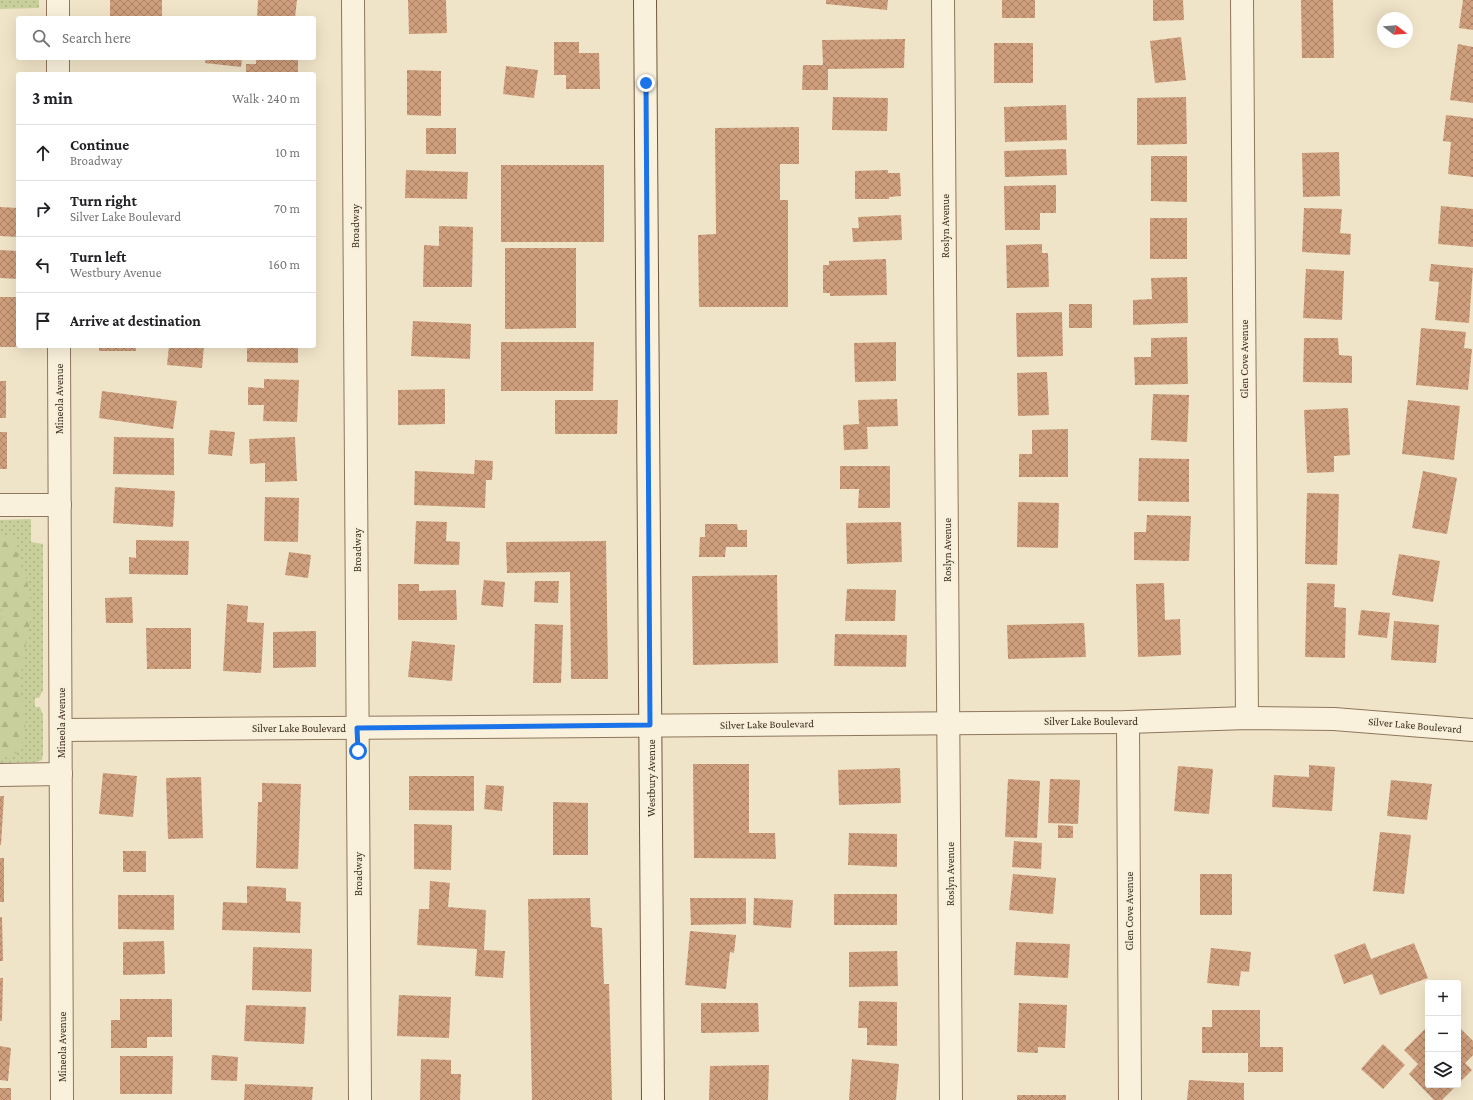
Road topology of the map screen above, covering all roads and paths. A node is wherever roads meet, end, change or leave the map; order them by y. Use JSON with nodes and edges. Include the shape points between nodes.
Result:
{"nodes":[{"id":1,"x":58,"y":0,"type":"edge"},
{"id":2,"x":354,"y":0,"type":"edge"},
{"id":3,"x":645,"y":0,"type":"edge"},
{"id":4,"x":943,"y":0,"type":"edge"},
{"id":5,"x":1242,"y":0,"type":"edge"},
{"id":6,"x":58,"y":16,"type":"edge"},
{"id":7,"x":58,"y":60,"type":"edge"},
{"id":8,"x":58,"y":72,"type":"edge"},
{"id":9,"x":59,"y":348,"type":"edge"},
{"id":10,"x":0,"y":505,"type":"edge"},
{"id":11,"x":60,"y":505,"type":"junction"},
{"id":12,"x":1247,"y":718,"type":"junction"},
{"id":13,"x":949,"y":722,"type":"junction"},
{"id":14,"x":1128,"y":722,"type":"junction"},
{"id":15,"x":650,"y":725,"type":"junction"},
{"id":16,"x":357,"y":728,"type":"junction"},
{"id":17,"x":61,"y":730,"type":"junction"},
{"id":18,"x":1473,"y":730,"type":"edge"},
{"id":19,"x":61,"y":774,"type":"junction"},
{"id":20,"x":0,"y":775,"type":"edge"},
{"id":21,"x":62,"y":1100,"type":"edge"},
{"id":22,"x":360,"y":1100,"type":"edge"},
{"id":23,"x":653,"y":1100,"type":"edge"},
{"id":24,"x":951,"y":1100,"type":"edge"},
{"id":25,"x":1130,"y":1100,"type":"edge"}],
"edges":[{"from":1,"to":6,"type":"street"},
{"from":2,"to":16,"type":"street","name":"Broadway"},
{"from":3,"to":15,"type":"street","name":"Westbury Avenue"},
{"from":4,"to":13,"type":"street","name":"Roslyn Avenue"},
{"from":5,"to":12,"type":"street","name":"Glen Cove Avenue"},
{"from":7,"to":8,"type":"street"},
{"from":9,"to":11,"type":"street","name":"Mineola Avenue"},
{"from":10,"to":11,"type":"street"},
{"from":11,"to":17,"type":"street","name":"Mineola Avenue"},
{"from":12,"to":14,"type":"street","name":"Silver Lake Boulevard"},
{"from":12,"to":18,"type":"street","name":"Silver Lake Boulevard","via":[[1334,719]]},
{"from":13,"to":14,"type":"street","name":"Silver Lake Boulevard"},
{"from":13,"to":15,"type":"street","name":"Silver Lake Boulevard"},
{"from":13,"to":24,"type":"street","name":"Roslyn Avenue"},
{"from":14,"to":25,"type":"street","name":"Glen Cove Avenue"},
{"from":15,"to":16,"type":"street","name":"Silver Lake Boulevard"},
{"from":15,"to":23,"type":"street","name":"Westbury Avenue"},
{"from":16,"to":17,"type":"street","name":"Silver Lake Boulevard"},
{"from":16,"to":22,"type":"street","name":"Broadway"},
{"from":17,"to":19,"type":"street","name":"Mineola Avenue"},
{"from":19,"to":20,"type":"street"},
{"from":19,"to":21,"type":"street","name":"Mineola Avenue"}]}
